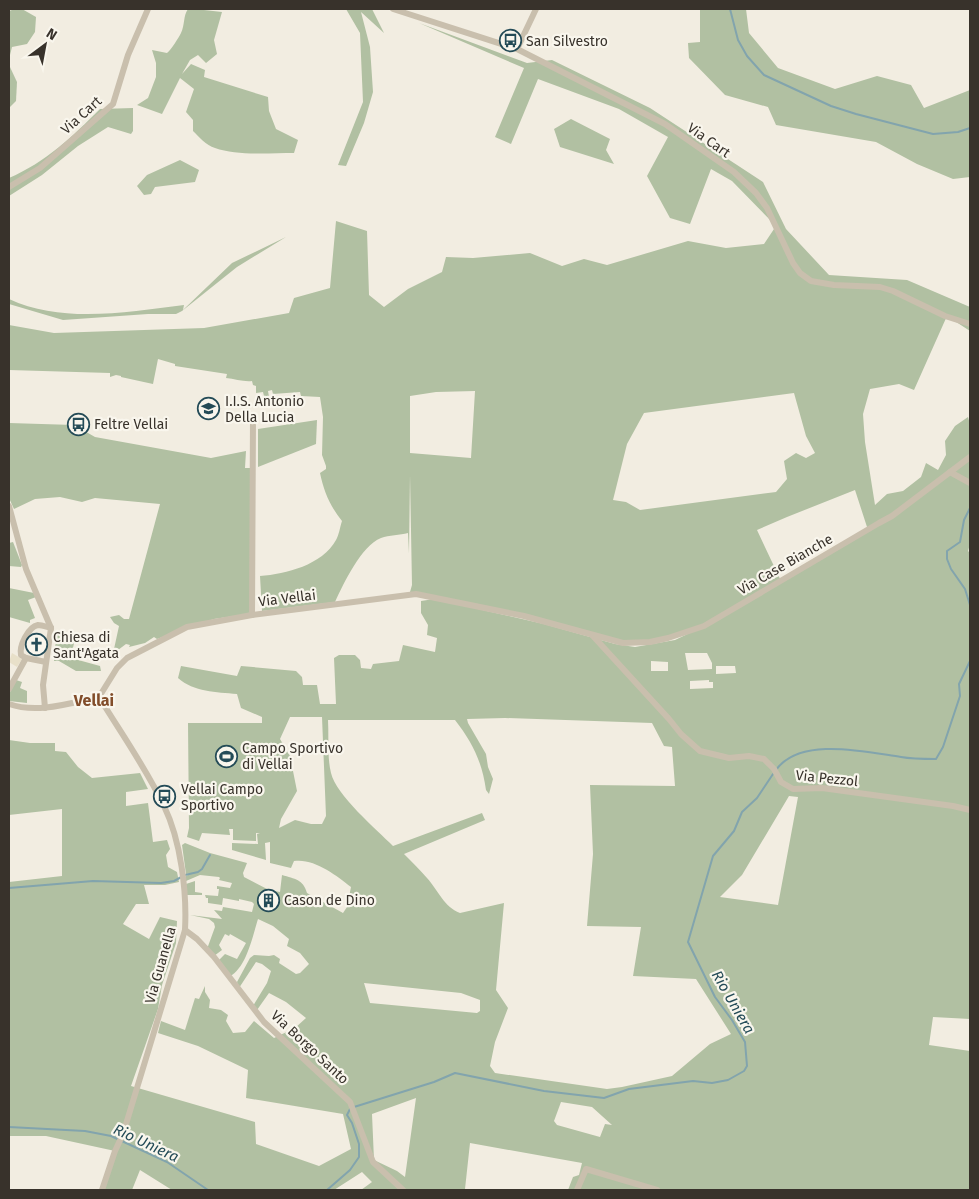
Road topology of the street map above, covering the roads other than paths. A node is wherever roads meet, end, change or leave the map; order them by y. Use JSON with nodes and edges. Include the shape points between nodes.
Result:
{"nodes":[{"id":1,"x":148,"y":9,"type":"edge"},
{"id":2,"x":393,"y":9,"type":"edge"},
{"id":3,"x":536,"y":9,"type":"edge"},
{"id":4,"x":516,"y":49,"type":"junction"},
{"id":5,"x":9,"y":187,"type":"edge"},
{"id":6,"x":970,"y":324,"type":"edge"},
{"id":7,"x":254,"y":418,"type":"dead end"},
{"id":8,"x":970,"y":457,"type":"edge"},
{"id":9,"x":950,"y":472,"type":"junction"},
{"id":10,"x":970,"y":484,"type":"edge"},
{"id":11,"x":9,"y":506,"type":"edge"},
{"id":12,"x":252,"y":615,"type":"junction"},
{"id":13,"x":50,"y":628,"type":"junction"},
{"id":14,"x":593,"y":636,"type":"junction"},
{"id":15,"x":26,"y":658,"type":"junction"},
{"id":16,"x":46,"y":662,"type":"junction"},
{"id":17,"x":9,"y":689,"type":"edge"},
{"id":18,"x":99,"y":698,"type":"junction"},
{"id":19,"x":9,"y":704,"type":"edge"},
{"id":20,"x":45,"y":708,"type":"junction"},
{"id":21,"x":970,"y":810,"type":"edge"},
{"id":22,"x":185,"y":930,"type":"junction"},
{"id":23,"x":102,"y":1190,"type":"edge"},
{"id":24,"x":403,"y":1190,"type":"edge"},
{"id":25,"x":577,"y":1190,"type":"edge"},
{"id":26,"x":657,"y":1190,"type":"edge"}],
"edges":[{"from":1,"to":5,"type":"street","name":"Via Cart","via":[[128,55],[113,104],[40,168]]},
{"from":2,"to":4,"type":"street","name":"Via Cart"},
{"from":3,"to":4,"type":"street"},
{"from":4,"to":6,"type":"street","name":"Via Cart","via":[[665,124],[734,172],[756,192],[793,262],[811,281],[880,287]]},
{"from":7,"to":12,"type":"street"},
{"from":8,"to":9,"type":"street","name":"Via Case Bianche"},
{"from":9,"to":10,"type":"street"},
{"from":9,"to":14,"type":"street","name":"Via Case Bianche","via":[[892,516],[704,626],[650,642],[623,643]]},
{"from":11,"to":13,"type":"street","via":[[26,569]]},
{"from":12,"to":14,"type":"street","name":"Via Vellai","via":[[416,594],[524,616]]},
{"from":12,"to":18,"type":"street","name":"Via Vellai","via":[[187,627],[134,653],[117,668]]},
{"from":13,"to":15,"type":"street","via":[[38,625],[28,632],[20,650]]},
{"from":13,"to":16,"type":"street"},
{"from":14,"to":21,"type":"street","name":"Via Pezzol","via":[[680,734],[700,751],[730,758],[749,756],[764,759],[781,782],[793,789],[822,788]]},
{"from":15,"to":16,"type":"street"},
{"from":15,"to":17,"type":"street"},
{"from":16,"to":20,"type":"street"},
{"from":18,"to":20,"type":"street"},
{"from":18,"to":22,"type":"street","name":"Via Guanella","via":[[165,807],[176,838],[186,914]]},
{"from":19,"to":20,"type":"street"},
{"from":22,"to":23,"type":"street","name":"Via Guanella","via":[[123,1134]]},
{"from":22,"to":24,"type":"street","name":"Via Borgo Santo","via":[[214,957],[264,1022],[351,1104],[373,1162]]},
{"from":25,"to":26,"type":"street","via":[[586,1169]]}]}
